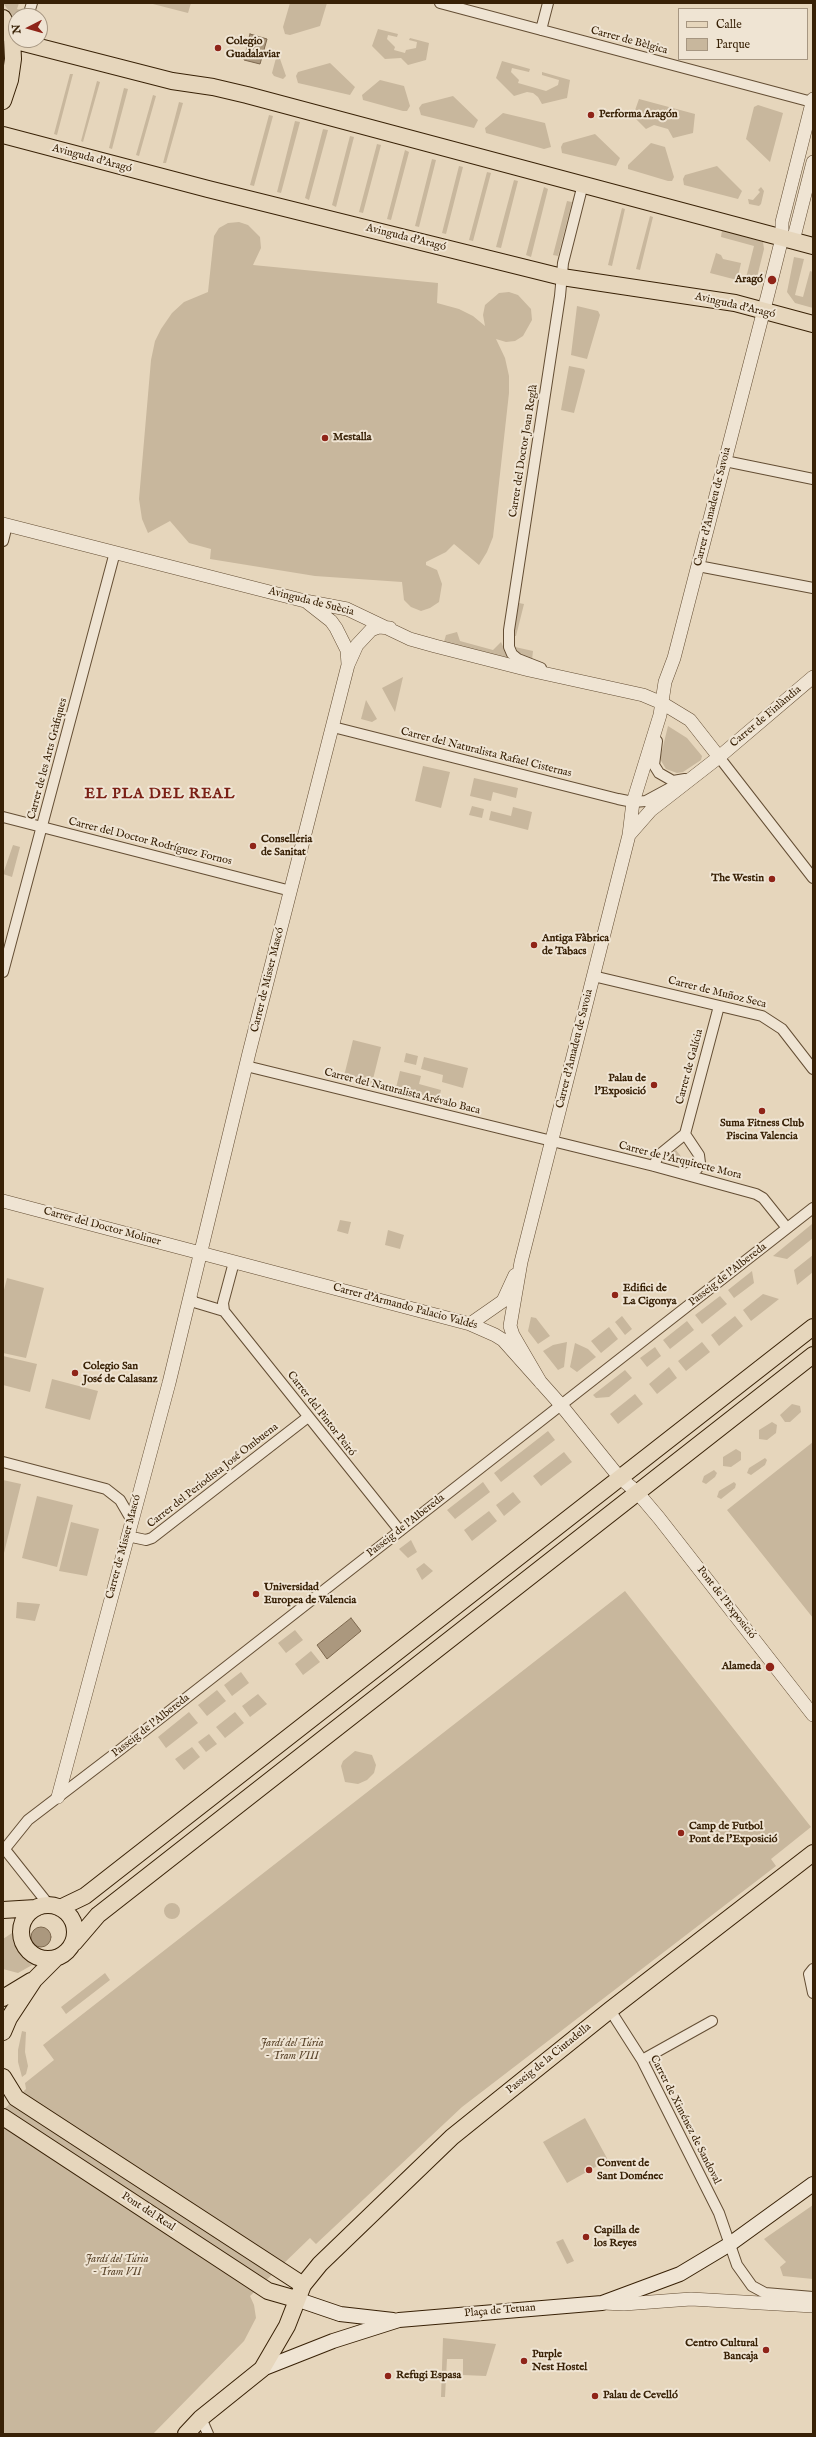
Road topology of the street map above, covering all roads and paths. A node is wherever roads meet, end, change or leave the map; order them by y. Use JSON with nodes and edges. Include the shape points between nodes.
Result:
{"nodes":[{"id":1,"x":440,"y":3,"type":"edge"},
{"id":2,"x":548,"y":3,"type":"edge"},
{"id":3,"x":3,"y":18,"type":"edge"},
{"id":4,"x":8,"y":28,"type":"edge"},
{"id":5,"x":541,"y":30,"type":"junction"},
{"id":6,"x":48,"y":47,"type":"edge"},
{"id":7,"x":12,"y":48,"type":"edge"},
{"id":8,"x":813,"y":100,"type":"edge"},
{"id":9,"x":3,"y":102,"type":"edge"},
{"id":10,"x":3,"y":135,"type":"edge"},
{"id":11,"x":813,"y":162,"type":"edge"},
{"id":12,"x":583,"y":184,"type":"junction"},
{"id":13,"x":787,"y":239,"type":"junction"},
{"id":14,"x":813,"y":246,"type":"edge"},
{"id":15,"x":562,"y":277,"type":"junction"},
{"id":16,"x":763,"y":312,"type":"junction"},
{"id":17,"x":813,"y":324,"type":"edge"},
{"id":18,"x":725,"y":461,"type":"junction"},
{"id":19,"x":813,"y":479,"type":"edge"},
{"id":20,"x":5,"y":524,"type":"edge"},
{"id":21,"x":3,"y":541,"type":"edge"},
{"id":22,"x":115,"y":552,"type":"junction"},
{"id":23,"x":698,"y":566,"type":"junction"},
{"id":24,"x":813,"y":588,"type":"edge"},
{"id":25,"x":305,"y":601,"type":"junction"},
{"id":26,"x":390,"y":628,"type":"junction"},
{"id":27,"x":348,"y":665,"type":"junction"},
{"id":28,"x":813,"y":677,"type":"edge"},
{"id":29,"x":577,"y":680,"type":"junction"},
{"id":30,"x":661,"y":709,"type":"junction"},
{"id":31,"x":333,"y":727,"type":"junction"},
{"id":32,"x":718,"y":757,"type":"junction"},
{"id":33,"x":701,"y":768,"type":"junction"},
{"id":34,"x":685,"y":779,"type":"junction"},
{"id":35,"x":633,"y":802,"type":"junction"},
{"id":36,"x":3,"y":817,"type":"edge"},
{"id":37,"x":42,"y":827,"type":"junction"},
{"id":38,"x":629,"y":835,"type":"junction"},
{"id":39,"x":813,"y":878,"type":"edge"},
{"id":40,"x":291,"y":891,"type":"junction"},
{"id":41,"x":3,"y":972,"type":"edge"},
{"id":42,"x":593,"y":976,"type":"junction"},
{"id":43,"x":718,"y":1006,"type":"junction"},
{"id":44,"x":246,"y":1066,"type":"junction"},
{"id":45,"x":813,"y":1069,"type":"edge"},
{"id":46,"x":685,"y":1134,"type":"junction"},
{"id":47,"x":552,"y":1142,"type":"junction"},
{"id":48,"x":654,"y":1166,"type":"junction"},
{"id":49,"x":685,"y":1174,"type":"junction"},
{"id":50,"x":3,"y":1201,"type":"edge"},
{"id":51,"x":813,"y":1208,"type":"edge"},
{"id":52,"x":787,"y":1228,"type":"junction"},
{"id":53,"x":201,"y":1253,"type":"junction"},
{"id":54,"x":234,"y":1262,"type":"junction"},
{"id":55,"x":521,"y":1262,"type":"junction"},
{"id":56,"x":190,"y":1296,"type":"junction"},
{"id":57,"x":224,"y":1311,"type":"junction"},
{"id":58,"x":470,"y":1324,"type":"junction"},
{"id":59,"x":813,"y":1327,"type":"edge"},
{"id":60,"x":813,"y":1355,"type":"edge"},
{"id":61,"x":541,"y":1383,"type":"junction"},
{"id":62,"x":560,"y":1405,"type":"junction"},
{"id":63,"x":308,"y":1417,"type":"junction"},
{"id":64,"x":3,"y":1462,"type":"edge"},
{"id":65,"x":620,"y":1477,"type":"junction"},
{"id":66,"x":637,"y":1492,"type":"junction"},
{"id":67,"x":132,"y":1519,"type":"junction"},
{"id":68,"x":400,"y":1531,"type":"junction"},
{"id":69,"x":127,"y":1536,"type":"junction"},
{"id":70,"x":813,"y":1715,"type":"edge"},
{"id":71,"x":58,"y":1797,"type":"junction"},
{"id":72,"x":3,"y":1849,"type":"edge"},
{"id":73,"x":813,"y":1853,"type":"edge"},
{"id":74,"x":49,"y":1907,"type":"junction"},
{"id":75,"x":3,"y":1910,"type":"edge"},
{"id":76,"x":74,"y":1942,"type":"junction"},
{"id":77,"x":55,"y":1959,"type":"junction"},
{"id":78,"x":813,"y":1968,"type":"edge"},
{"id":79,"x":34,"y":1980,"type":"junction"},
{"id":80,"x":813,"y":1992,"type":"edge"},
{"id":81,"x":3,"y":1998,"type":"edge"},
{"id":82,"x":610,"y":2010,"type":"junction"},
{"id":83,"x":712,"y":2021,"type":"dead end"},
{"id":84,"x":3,"y":2032,"type":"edge"},
{"id":85,"x":642,"y":2060,"type":"junction"},
{"id":86,"x":3,"y":2077,"type":"edge"},
{"id":87,"x":3,"y":2117,"type":"edge"},
{"id":88,"x":813,"y":2184,"type":"edge"},
{"id":89,"x":730,"y":2244,"type":"junction"},
{"id":90,"x":300,"y":2292,"type":"junction"},
{"id":91,"x":813,"y":2297,"type":"edge"},
{"id":92,"x":602,"y":2303,"type":"junction"},
{"id":93,"x":813,"y":2306,"type":"edge"},
{"id":94,"x":399,"y":2320,"type":"junction"},
{"id":95,"x":262,"y":2369,"type":"junction"},
{"id":96,"x":201,"y":2418,"type":"junction"},
{"id":97,"x":186,"y":2434,"type":"edge"},
{"id":98,"x":208,"y":2434,"type":"edge"}],
"edges":[{"from":1,"to":5,"type":"street","name":"Carrer de Bèlgica"},
{"from":2,"to":5,"type":"street"},
{"from":3,"to":4,"type":"main road"},
{"from":5,"to":8,"type":"street","name":"Carrer de Bèlgica"},
{"from":6,"to":12,"type":"main road","via":[[172,81],[247,95]]},
{"from":7,"to":9,"type":"main road","via":[[10,80]]},
{"from":8,"to":13,"type":"street","via":[[782,222]]},
{"from":10,"to":15,"type":"main road","name":"Avinguda d'Aragó"},
{"from":11,"to":13,"type":"street"},
{"from":12,"to":13,"type":"main road"},
{"from":12,"to":15,"type":"street","name":"Carrer del Doctor Joan Reglà"},
{"from":13,"to":14,"type":"main road"},
{"from":13,"to":16,"type":"street","name":"Carrer d'Amadeu de Savoia"},
{"from":15,"to":16,"type":"main road","name":"Avinguda d'Aragó","via":[[735,303]]},
{"from":15,"to":29,"type":"street","name":"Carrer del Doctor Joan Reglà","via":[[509,630],[509,647],[518,659]]},
{"from":16,"to":17,"type":"main road","name":"Avinguda d'Aragó"},
{"from":16,"to":18,"type":"street","name":"Carrer d'Amadeu de Savoia"},
{"from":18,"to":19,"type":"street"},
{"from":18,"to":23,"type":"street","name":"Carrer d'Amadeu de Savoia"},
{"from":20,"to":21,"type":"street"},
{"from":20,"to":22,"type":"street","name":"Avinguda de Suècia"},
{"from":22,"to":25,"type":"street","name":"Avinguda de Suècia"},
{"from":22,"to":37,"type":"street","name":"Carrer de les Arts Gràfiques"},
{"from":23,"to":24,"type":"street"},
{"from":23,"to":30,"type":"street","name":"Carrer d'Amadeu de Savoia","via":[[674,658],[665,682]]},
{"from":25,"to":26,"type":"street","name":"Avinguda de Suècia","via":[[347,609]]},
{"from":25,"to":27,"type":"street","via":[[336,628],[346,650]]},
{"from":26,"to":27,"type":"street","via":[[379,627],[371,630],[357,645]]},
{"from":26,"to":29,"type":"street","name":"Avinguda de Suècia","via":[[410,639],[435,646]]},
{"from":27,"to":31,"type":"street","name":"Carrer de Misser Mascó"},
{"from":28,"to":32,"type":"street","name":"Carrer de Finlàndia"},
{"from":29,"to":30,"type":"street","name":"Avinguda de Suècia","via":[[643,695]]},
{"from":30,"to":32,"type":"street","name":"Avinguda de Suècia","via":[[690,720]]},
{"from":30,"to":34,"type":"street","via":[[654,765],[659,773],[669,780]]},
{"from":30,"to":35,"type":"street","name":"Carrer d'Amadeu de Savoia"},
{"from":31,"to":35,"type":"street","name":"Carrer del Naturalista Rafael Cisternas"},
{"from":31,"to":40,"type":"street","name":"Carrer de Misser Mascó"},
{"from":32,"to":33,"type":"street","name":"Carrer de Finlàndia"},
{"from":32,"to":39,"type":"street"},
{"from":33,"to":34,"type":"street"},
{"from":33,"to":38,"type":"street","name":"Carrer de Finlàndia","via":[[647,813]]},
{"from":34,"to":35,"type":"street","via":[[654,799]]},
{"from":35,"to":38,"type":"street","name":"Carrer d'Amadeu de Savoia"},
{"from":36,"to":37,"type":"street","name":"Carrer del Doctor Rodríguez Fornos"},
{"from":37,"to":40,"type":"street","name":"Carrer del Doctor Rodríguez Fornos"},
{"from":37,"to":41,"type":"street","name":"Carrer de les Arts Gràfiques"},
{"from":38,"to":42,"type":"street","name":"Carrer d'Amadeu de Savoia"},
{"from":40,"to":44,"type":"street","name":"Carrer de Misser Mascó"},
{"from":42,"to":43,"type":"street","name":"Carrer de Muñoz Seca"},
{"from":42,"to":47,"type":"street","name":"Carrer d'Amadeu de Savoia"},
{"from":43,"to":45,"type":"street","name":"Carrer de Muñoz Seca","via":[[762,1016],[775,1022]]},
{"from":43,"to":46,"type":"street","name":"Carrer de Galícia"},
{"from":44,"to":47,"type":"street","name":"Carrer del Naturalista Arévalo Baca"},
{"from":44,"to":53,"type":"street","name":"Carrer de Misser Mascó"},
{"from":46,"to":48,"type":"street","via":[[658,1156]]},
{"from":46,"to":49,"type":"street","via":[[699,1155],[700,1163],[697,1169]]},
{"from":47,"to":48,"type":"street","name":"Carrer de l'Arquitecte Mora"},
{"from":47,"to":55,"type":"street","name":"Carrer d'Amadeu de Savoia"},
{"from":48,"to":49,"type":"street","name":"Carrer de l'Arquitecte Mora"},
{"from":49,"to":52,"type":"street","name":"Carrer de l'Arquitecte Mora","via":[[760,1195]]},
{"from":50,"to":53,"type":"street","name":"Carrer del Doctor Moliner"},
{"from":51,"to":52,"type":"street","name":"Passeig de l'Albereda"},
{"from":52,"to":62,"type":"street","name":"Passeig de l'Albereda"},
{"from":53,"to":54,"type":"street","name":"Carrer d'Armando Palacio Valdés"},
{"from":53,"to":56,"type":"street","name":"Carrer de Misser Mascó"},
{"from":54,"to":57,"type":"street","via":[[223,1303]]},
{"from":54,"to":58,"type":"street","name":"Carrer d'Armando Palacio Valdés"},
{"from":55,"to":58,"type":"street","name":"Carrer d'Amadeu de Savoia","via":[[502,1301]]},
{"from":55,"to":61,"type":"street","name":"Carrer d'Amadeu de Savoia","via":[[510,1326]]},
{"from":56,"to":57,"type":"street","via":[[194,1302]]},
{"from":56,"to":67,"type":"street","name":"Carrer de Misser Mascó"},
{"from":57,"to":63,"type":"street","name":"Carrer del Pintor Peiró"},
{"from":58,"to":61,"type":"street","name":"Carrer d'Armando Palacio Valdés","via":[[486,1329],[503,1340]]},
{"from":59,"to":65,"type":"main road"},
{"from":60,"to":66,"type":"main road"},
{"from":61,"to":62,"type":"street","name":"Carrer d'Armando Palacio Valdés"},
{"from":62,"to":65,"type":"street","name":"Carrer d'Armando Palacio Valdés"},
{"from":62,"to":68,"type":"street","name":"Passeig de l'Albereda"},
{"from":63,"to":68,"type":"street","name":"Carrer del Pintor Peiró"},
{"from":63,"to":69,"type":"street","name":"Carrer del Periodista José Ombuena","via":[[152,1538],[146,1540]]},
{"from":64,"to":67,"type":"street","via":[[106,1489],[120,1500]]},
{"from":65,"to":66,"type":"street","name":"Carrer d'Armando Palacio Valdés"},
{"from":65,"to":74,"type":"main road","via":[[85,1896]]},
{"from":66,"to":70,"type":"street","name":"Pont de l'Exposició"},
{"from":66,"to":76,"type":"main road","via":[[98,1915]]},
{"from":67,"to":69,"type":"street","name":"Carrer de Misser Mascó"},
{"from":68,"to":71,"type":"street","name":"Passeig de l'Albereda"},
{"from":69,"to":71,"type":"street","name":"Carrer de Misser Mascó"},
{"from":71,"to":72,"type":"street","name":"Passeig de l'Albereda","via":[[23,1824]]},
{"from":72,"to":74,"type":"street"},
{"from":73,"to":82,"type":"main road","name":"Passeig de la Ciutadella"},
{"from":74,"to":75,"type":"main road"},
{"from":74,"to":76,"type":"main road","via":[[68,1914],[74,1922]]},
{"from":74,"to":77,"type":"main road","via":[[25,1918],[22,1926],[23,1942],[32,1954],[47,1960]]},
{"from":76,"to":77,"type":"main road","via":[[66,1952]]},
{"from":77,"to":79,"type":"main road"},
{"from":78,"to":80,"type":"street","via":[[809,1974]]},
{"from":79,"to":81,"type":"main road"},
{"from":79,"to":84,"type":"main road","via":[[8,2018]]},
{"from":82,"to":85,"type":"street","name":"Carrer de Ximénez de Sandoval"},
{"from":82,"to":90,"type":"main road","name":"Passeig de la Ciutadella","via":[[452,2137],[320,2264]]},
{"from":83,"to":85,"type":"street"},
{"from":85,"to":89,"type":"street","name":"Carrer de Ximénez de Sandoval","via":[[719,2213]]},
{"from":86,"to":90,"type":"main road","via":[[16,2098],[277,2267]]},
{"from":87,"to":90,"type":"main road","name":"Pont del Real","via":[[268,2291]]},
{"from":88,"to":89,"type":"main road","name":"Plaça de Tetuan"},
{"from":89,"to":91,"type":"street","name":"Carrer de Ximénez de Sandoval","via":[[737,2265],[752,2286],[765,2293]]},
{"from":89,"to":92,"type":"main road","name":"Plaça de Tetuan","via":[[680,2274]]},
{"from":90,"to":94,"type":"main road","name":"Plaça de Tetuan","via":[[340,2314]]},
{"from":90,"to":95,"type":"main road","name":"Plaça de Tetuan","via":[[287,2326]]},
{"from":92,"to":93,"type":"street","name":"Plaça de Tetuan","via":[[691,2299]]},
{"from":92,"to":94,"type":"main road","name":"Plaça de Tetuan"},
{"from":94,"to":95,"type":"main road","name":"Plaça de Tetuan","via":[[333,2341]]},
{"from":95,"to":96,"type":"main road","name":"Plaça de Tetuan"},
{"from":96,"to":97,"type":"main road","name":"Plaça de Tetuan"},
{"from":96,"to":98,"type":"street"}]}
